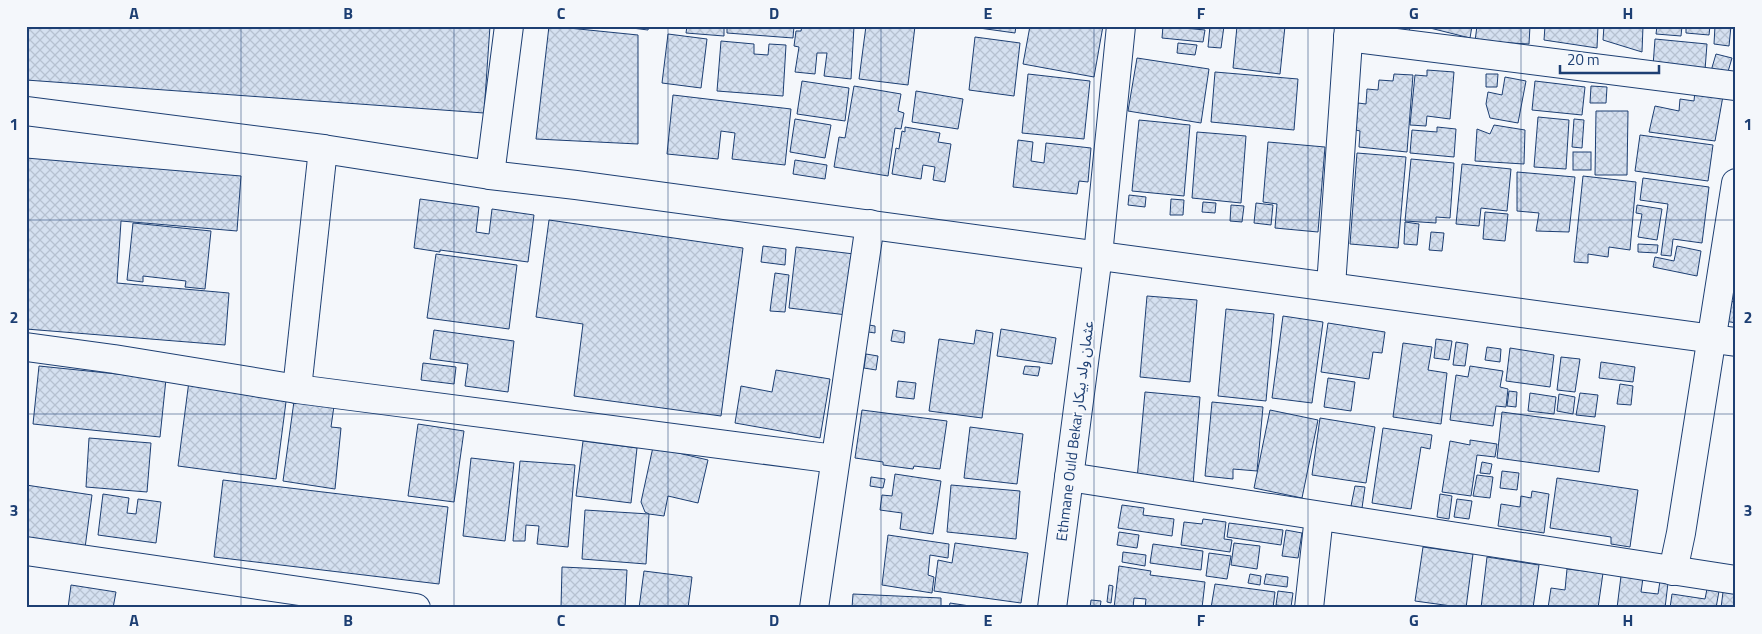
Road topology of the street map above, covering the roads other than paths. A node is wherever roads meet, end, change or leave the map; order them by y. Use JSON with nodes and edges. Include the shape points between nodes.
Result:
{"nodes":[{"id":1,"x":509,"y":26,"type":"edge"},
{"id":2,"x":1121,"y":26,"type":"edge"},
{"id":3,"x":1349,"y":32,"type":"edge"},
{"id":4,"x":1736,"y":86,"type":"edge"},
{"id":5,"x":26,"y":111,"type":"edge"},
{"id":6,"x":324,"y":149,"type":"junction"},
{"id":7,"x":490,"y":175,"type":"junction"},
{"id":8,"x":1736,"y":183,"type":"edge"},
{"id":9,"x":870,"y":224,"type":"junction"},
{"id":10,"x":1098,"y":255,"type":"junction"},
{"id":11,"x":1331,"y":286,"type":"junction"},
{"id":12,"x":1723,"y":339,"type":"edge"},
{"id":13,"x":26,"y":347,"type":"edge"},
{"id":14,"x":297,"y":389,"type":"junction"},
{"id":15,"x":836,"y":459,"type":"junction"},
{"id":16,"x":1069,"y":477,"type":"junction"},
{"id":17,"x":1319,"y":516,"type":"junction"},
{"id":18,"x":26,"y":551,"type":"edge"},
{"id":19,"x":1673,"y":571,"type":"junction"},
{"id":20,"x":1736,"y":580,"type":"edge"},
{"id":21,"x":416,"y":608,"type":"edge"},
{"id":22,"x":814,"y":608,"type":"edge"},
{"id":23,"x":1052,"y":608,"type":"edge"},
{"id":24,"x":1309,"y":608,"type":"edge"}],
"edges":[{"from":1,"to":7,"type":"street"},
{"from":2,"to":10,"type":"street","name":"Ethmane Ould Bekar عثمان ولد بيكار"},
{"from":3,"to":4,"type":"street"},
{"from":3,"to":11,"type":"street"},
{"from":5,"to":6,"type":"street"},
{"from":6,"to":7,"type":"street"},
{"from":6,"to":14,"type":"street"},
{"from":7,"to":9,"type":"street"},
{"from":8,"to":12,"type":"street"},
{"from":9,"to":10,"type":"street"},
{"from":9,"to":15,"type":"street"},
{"from":10,"to":11,"type":"street"},
{"from":10,"to":16,"type":"street","name":"Ethmane Ould Bekar عثمان ولد بيكار"},
{"from":11,"to":12,"type":"street"},
{"from":12,"to":19,"type":"street"},
{"from":13,"to":14,"type":"street"},
{"from":14,"to":15,"type":"street"},
{"from":15,"to":22,"type":"street"},
{"from":16,"to":17,"type":"street"},
{"from":16,"to":23,"type":"street","name":"Ethmane Ould Bekar عثمان ولد بيكار"},
{"from":17,"to":19,"type":"street"},
{"from":17,"to":24,"type":"street"},
{"from":18,"to":21,"type":"street"},
{"from":19,"to":20,"type":"street"}]}
